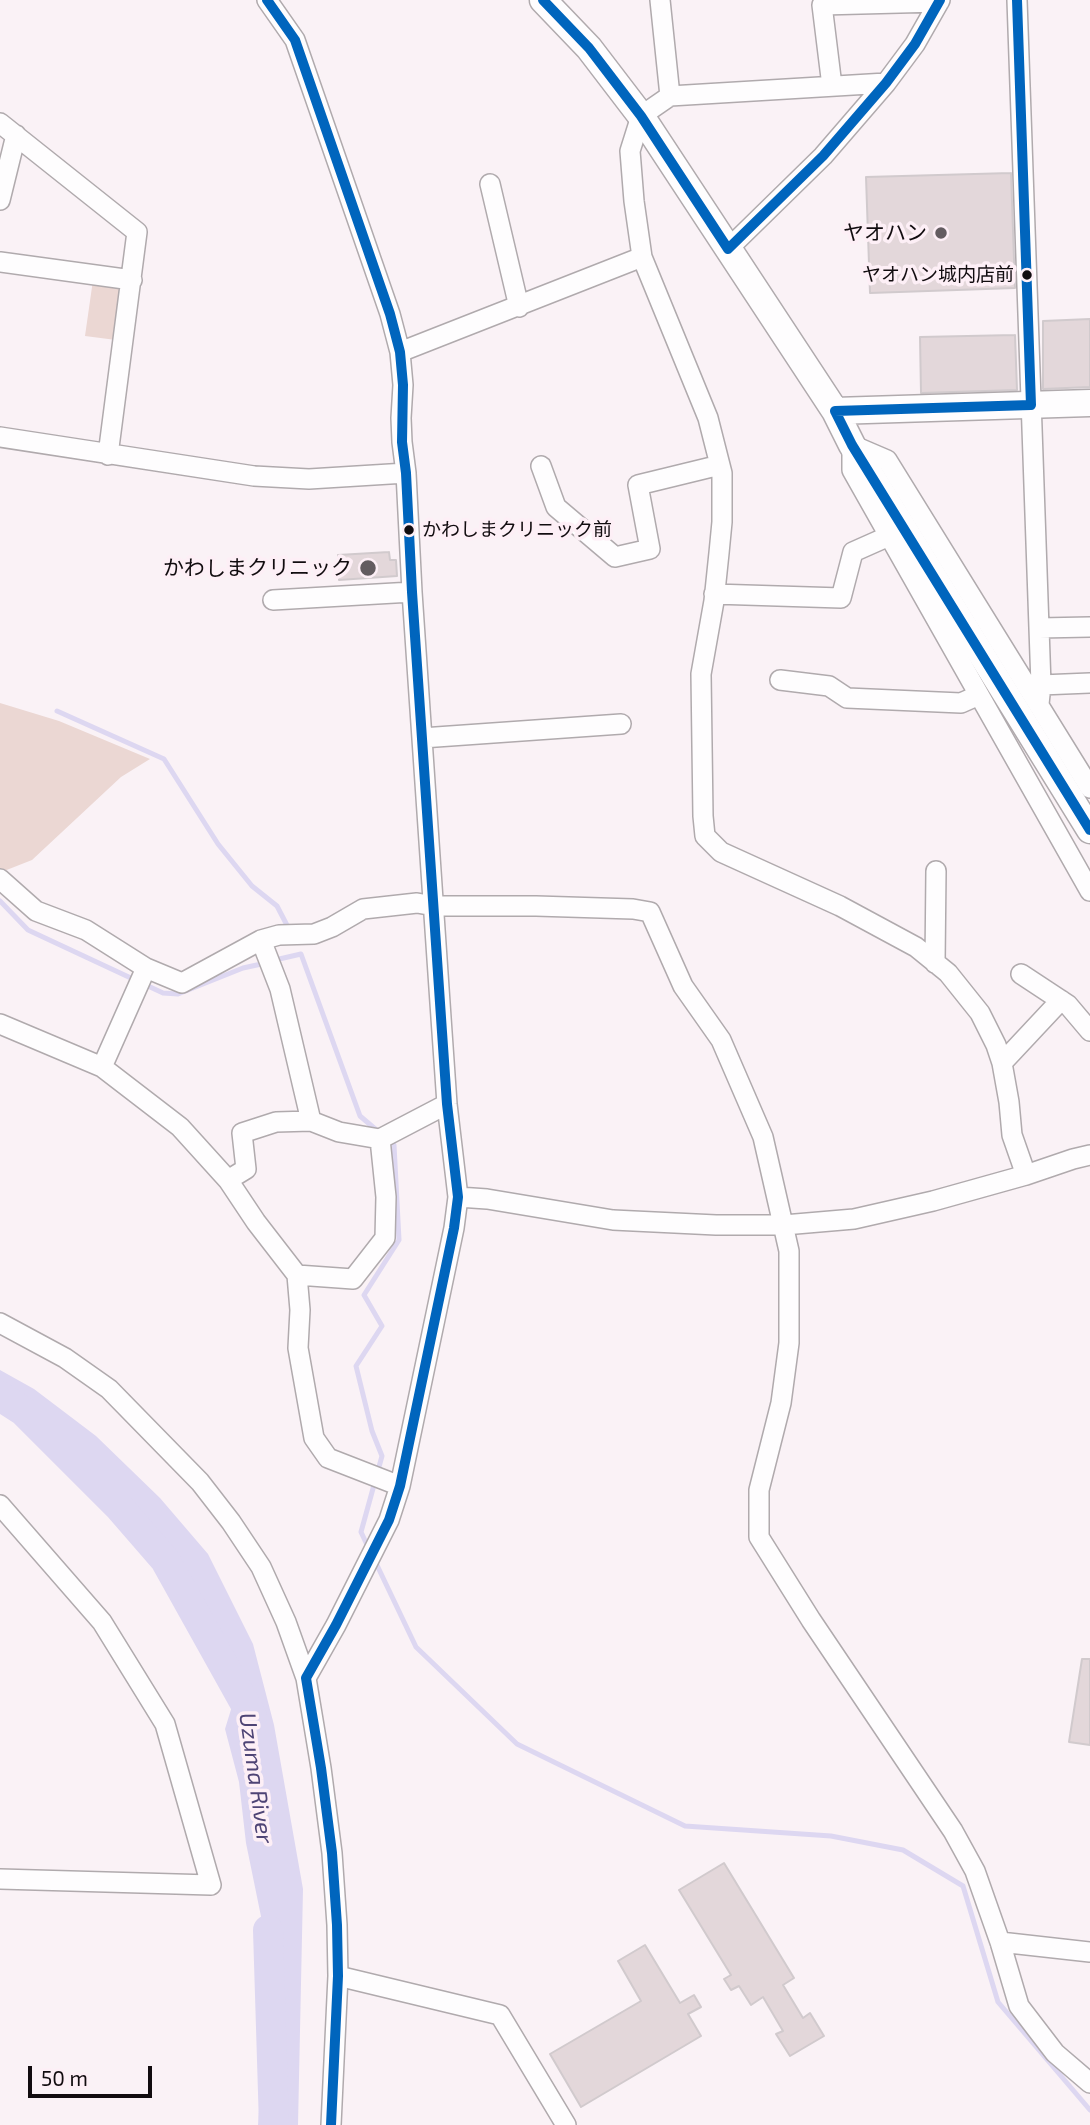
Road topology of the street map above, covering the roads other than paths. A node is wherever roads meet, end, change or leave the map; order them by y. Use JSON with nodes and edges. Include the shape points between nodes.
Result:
{"nodes":[{"id":1,"x":267,"y":0,"type":"edge"},
{"id":2,"x":543,"y":0,"type":"edge"},
{"id":3,"x":660,"y":0,"type":"edge"},
{"id":4,"x":1017,"y":0,"type":"edge"},
{"id":5,"x":940,"y":1,"type":"edge"},
{"id":6,"x":886,"y":83,"type":"junction"},
{"id":7,"x":832,"y":86,"type":"junction"},
{"id":8,"x":670,"y":96,"type":"junction"},
{"id":9,"x":641,"y":116,"type":"junction"},
{"id":10,"x":0,"y":123,"type":"edge"},
{"id":11,"x":16,"y":135,"type":"junction"},
{"id":12,"x":490,"y":184,"type":"dead end"},
{"id":13,"x":0,"y":200,"type":"edge"},
{"id":14,"x":728,"y":249,"type":"junction"},
{"id":15,"x":642,"y":257,"type":"junction"},
{"id":16,"x":0,"y":262,"type":"edge"},
{"id":17,"x":132,"y":280,"type":"junction"},
{"id":18,"x":519,"y":307,"type":"junction"},
{"id":19,"x":400,"y":352,"type":"junction"},
{"id":20,"x":1090,"y":403,"type":"edge"},
{"id":21,"x":1031,"y":405,"type":"junction"},
{"id":22,"x":835,"y":411,"type":"junction"},
{"id":23,"x":0,"y":437,"type":"edge"},
{"id":24,"x":852,"y":445,"type":"junction"},
{"id":25,"x":108,"y":455,"type":"junction"},
{"id":26,"x":720,"y":465,"type":"junction"},
{"id":27,"x":541,"y":466,"type":"dead end"},
{"id":28,"x":406,"y":473,"type":"junction"},
{"id":29,"x":889,"y":536,"type":"junction"},
{"id":30,"x":412,"y":592,"type":"junction"},
{"id":31,"x":714,"y":594,"type":"junction"},
{"id":32,"x":273,"y":600,"type":"dead end"},
{"id":33,"x":1090,"y":627,"type":"edge"},
{"id":34,"x":1039,"y":628,"type":"junction"},
{"id":35,"x":780,"y":680,"type":"dead end"},
{"id":36,"x":1090,"y":683,"type":"edge"},
{"id":37,"x":1040,"y":694,"type":"junction"},
{"id":38,"x":979,"y":695,"type":"junction"},
{"id":39,"x":621,"y":724,"type":"dead end"},
{"id":40,"x":422,"y":738,"type":"junction"},
{"id":41,"x":1090,"y":788,"type":"edge"},
{"id":42,"x":1090,"y":830,"type":"edge"},
{"id":43,"x":936,"y":871,"type":"dead end"},
{"id":44,"x":0,"y":879,"type":"edge"},
{"id":45,"x":1090,"y":891,"type":"edge"},
{"id":46,"x":434,"y":905,"type":"junction"},
{"id":47,"x":261,"y":940,"type":"junction"},
{"id":48,"x":935,"y":963,"type":"junction"},
{"id":49,"x":146,"y":968,"type":"junction"},
{"id":50,"x":1021,"y":974,"type":"dead end"},
{"id":51,"x":1061,"y":1000,"type":"junction"},
{"id":52,"x":0,"y":1024,"type":"edge"},
{"id":53,"x":1090,"y":1031,"type":"edge"},
{"id":54,"x":1002,"y":1063,"type":"junction"},
{"id":55,"x":102,"y":1067,"type":"junction"},
{"id":56,"x":447,"y":1104,"type":"junction"},
{"id":57,"x":311,"y":1121,"type":"junction"},
{"id":58,"x":380,"y":1139,"type":"junction"},
{"id":59,"x":1090,"y":1155,"type":"edge"},
{"id":60,"x":1026,"y":1175,"type":"junction"},
{"id":61,"x":228,"y":1180,"type":"junction"},
{"id":62,"x":458,"y":1197,"type":"junction"},
{"id":63,"x":784,"y":1224,"type":"junction"},
{"id":64,"x":297,"y":1275,"type":"junction"},
{"id":65,"x":0,"y":1323,"type":"edge"},
{"id":66,"x":400,"y":1486,"type":"junction"},
{"id":67,"x":0,"y":1505,"type":"edge"},
{"id":68,"x":306,"y":1678,"type":"junction"},
{"id":69,"x":0,"y":1879,"type":"edge"},
{"id":70,"x":1000,"y":1942,"type":"junction"},
{"id":71,"x":1090,"y":1952,"type":"edge"},
{"id":72,"x":338,"y":1976,"type":"junction"},
{"id":73,"x":1090,"y":2083,"type":"edge"},
{"id":74,"x":331,"y":2125,"type":"edge"},
{"id":75,"x":566,"y":2125,"type":"edge"}],
"edges":[{"from":1,"to":19,"type":"street","via":[[295,40]]},
{"from":2,"to":9,"type":"main road","via":[[589,48]]},
{"from":3,"to":8,"type":"street"},
{"from":4,"to":21,"type":"street"},
{"from":5,"to":6,"type":"street"},
{"from":5,"to":7,"type":"street","via":[[822,5]]},
{"from":6,"to":7,"type":"street"},
{"from":6,"to":14,"type":"street","via":[[823,156]]},
{"from":7,"to":8,"type":"street"},
{"from":8,"to":9,"type":"street"},
{"from":9,"to":14,"type":"main road"},
{"from":9,"to":15,"type":"street","via":[[630,151]]},
{"from":10,"to":11,"type":"street"},
{"from":11,"to":13,"type":"street"},
{"from":11,"to":17,"type":"street","via":[[137,232]]},
{"from":12,"to":18,"type":"street"},
{"from":14,"to":22,"type":"main road"},
{"from":15,"to":18,"type":"street"},
{"from":15,"to":26,"type":"street","via":[[708,418]]},
{"from":16,"to":17,"type":"street"},
{"from":17,"to":25,"type":"street"},
{"from":18,"to":19,"type":"street"},
{"from":19,"to":28,"type":"street"},
{"from":20,"to":21,"type":"main road"},
{"from":21,"to":22,"type":"main road"},
{"from":21,"to":34,"type":"street"},
{"from":22,"to":24,"type":"main road"},
{"from":23,"to":25,"type":"street"},
{"from":24,"to":29,"type":"street","via":[[852,470]]},
{"from":24,"to":37,"type":"street","via":[[887,460]]},
{"from":24,"to":42,"type":"main road"},
{"from":25,"to":28,"type":"street","via":[[254,476],[309,479]]},
{"from":26,"to":27,"type":"street","via":[[638,485],[650,549],[614,557],[556,507]]},
{"from":26,"to":31,"type":"street","via":[[722,522]]},
{"from":28,"to":30,"type":"street"},
{"from":29,"to":31,"type":"street","via":[[853,552],[841,598]]},
{"from":29,"to":38,"type":"street"},
{"from":30,"to":32,"type":"street"},
{"from":30,"to":40,"type":"street"},
{"from":31,"to":48,"type":"street","via":[[701,674],[705,836],[721,852],[840,906],[916,947]]},
{"from":33,"to":34,"type":"street"},
{"from":34,"to":37,"type":"street"},
{"from":35,"to":38,"type":"street","via":[[829,686],[847,698],[961,703]]},
{"from":36,"to":37,"type":"street"},
{"from":37,"to":41,"type":"street"},
{"from":38,"to":45,"type":"street"},
{"from":39,"to":40,"type":"street"},
{"from":40,"to":46,"type":"street"},
{"from":43,"to":48,"type":"street"},
{"from":44,"to":49,"type":"street","via":[[36,911],[86,930]]},
{"from":46,"to":47,"type":"street","via":[[363,909],[314,934]]},
{"from":46,"to":56,"type":"street"},
{"from":46,"to":63,"type":"street","via":[[650,912],[683,986],[721,1040],[763,1137]]},
{"from":47,"to":49,"type":"street","via":[[182,983]]},
{"from":47,"to":57,"type":"street","via":[[280,989]]},
{"from":48,"to":54,"type":"street","via":[[980,1013]]},
{"from":49,"to":55,"type":"street"},
{"from":50,"to":51,"type":"street"},
{"from":51,"to":53,"type":"street"},
{"from":51,"to":54,"type":"street"},
{"from":52,"to":55,"type":"street"},
{"from":54,"to":60,"type":"street","via":[[1012,1135]]},
{"from":55,"to":61,"type":"street","via":[[180,1127]]},
{"from":56,"to":58,"type":"street"},
{"from":56,"to":62,"type":"street"},
{"from":57,"to":58,"type":"street","via":[[339,1132]]},
{"from":57,"to":61,"type":"street","via":[[276,1122],[242,1133],[246,1169]]},
{"from":58,"to":64,"type":"street","via":[[385,1238],[353,1279]]},
{"from":59,"to":60,"type":"street"},
{"from":60,"to":63,"type":"street","via":[[854,1219]]},
{"from":61,"to":64,"type":"street"},
{"from":62,"to":63,"type":"street","via":[[613,1220]]},
{"from":62,"to":66,"type":"street"},
{"from":63,"to":70,"type":"street","via":[[789,1251],[789,1343],[781,1403],[759,1490],[759,1537],[953,1831],[975,1871]]},
{"from":64,"to":66,"type":"street","via":[[298,1348],[314,1438],[328,1458]]},
{"from":65,"to":68,"type":"street","via":[[65,1358],[109,1390],[200,1482],[261,1567]]},
{"from":66,"to":68,"type":"street","via":[[389,1520]]},
{"from":67,"to":69,"type":"street","via":[[102,1622],[165,1724],[211,1885]]},
{"from":68,"to":72,"type":"street","via":[[332,1853]]},
{"from":70,"to":71,"type":"street"},
{"from":70,"to":73,"type":"street","via":[[1019,2006],[1055,2053]]},
{"from":72,"to":74,"type":"street"},
{"from":72,"to":75,"type":"street","via":[[500,2015]]}]}
